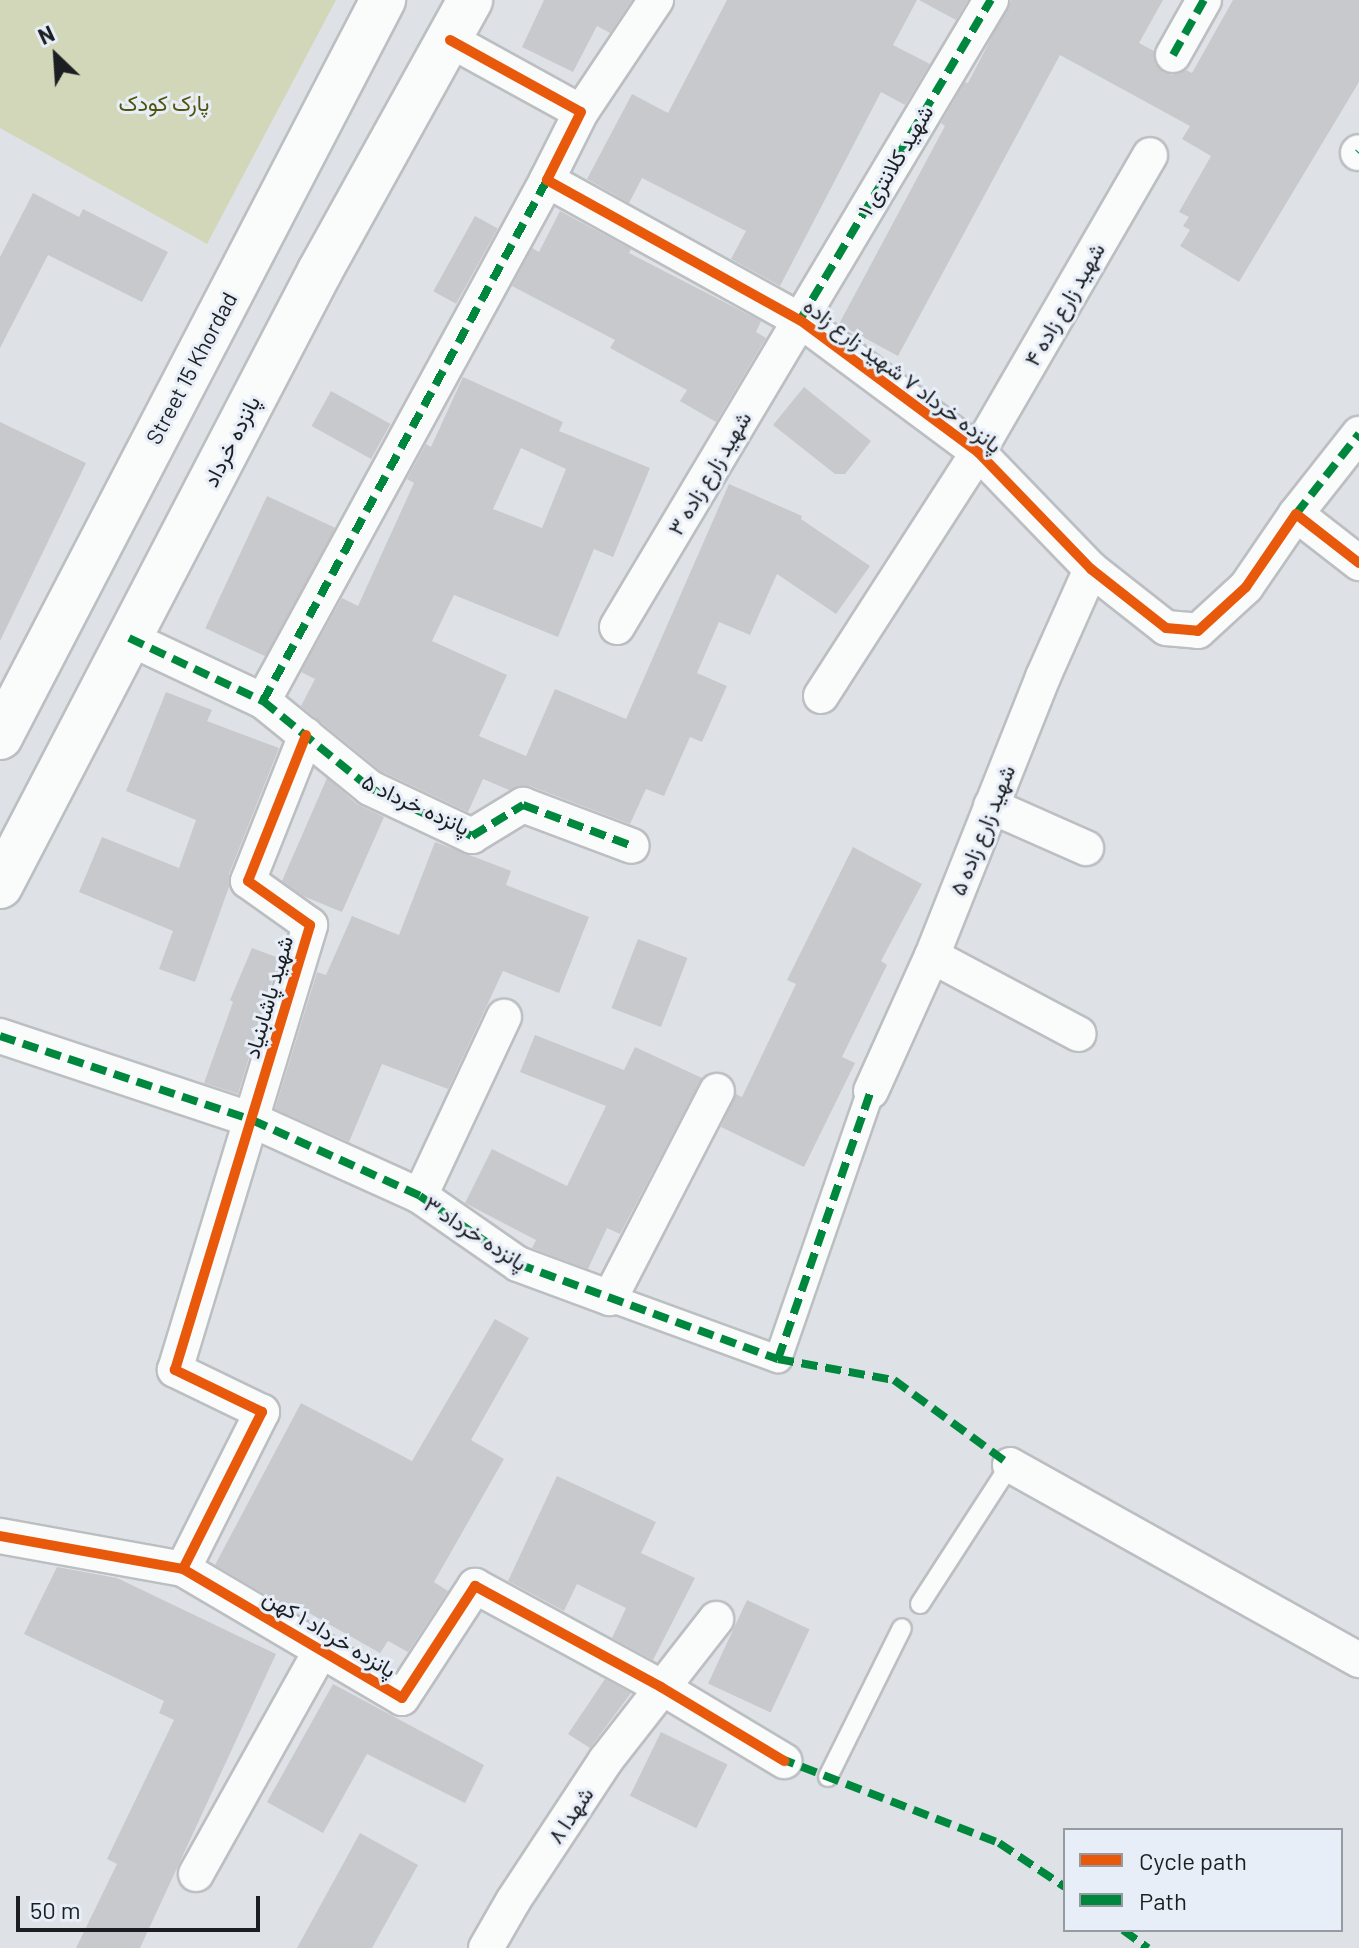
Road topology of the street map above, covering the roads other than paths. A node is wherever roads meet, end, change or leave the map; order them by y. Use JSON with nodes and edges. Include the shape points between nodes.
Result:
{"nodes":[{"id":1,"x":383,"y":0,"type":"edge"},
{"id":2,"x":470,"y":0,"type":"edge"},
{"id":3,"x":656,"y":0,"type":"edge"},
{"id":4,"x":991,"y":0,"type":"edge"},
{"id":5,"x":1204,"y":0,"type":"edge"},
{"id":6,"x":450,"y":40,"type":"junction"},
{"id":7,"x":1173,"y":55,"type":"dead end"},
{"id":8,"x":581,"y":112,"type":"junction"},
{"id":9,"x":1150,"y":155,"type":"dead end"},
{"id":10,"x":547,"y":180,"type":"junction"},
{"id":11,"x":800,"y":320,"type":"junction"},
{"id":12,"x":1359,"y":434,"type":"edge"},
{"id":13,"x":978,"y":452,"type":"junction"},
{"id":14,"x":1296,"y":514,"type":"junction"},
{"id":15,"x":1359,"y":563,"type":"edge"},
{"id":16,"x":1091,"y":569,"type":"junction"},
{"id":17,"x":617,"y":627,"type":"dead end"},
{"id":18,"x":129,"y":638,"type":"junction"},
{"id":19,"x":821,"y":696,"type":"dead end"},
{"id":20,"x":263,"y":701,"type":"junction"},
{"id":21,"x":306,"y":735,"type":"junction"},
{"id":22,"x":0,"y":737,"type":"edge"},
{"id":23,"x":991,"y":806,"type":"junction"},
{"id":24,"x":632,"y":846,"type":"dead end"},
{"id":25,"x":1086,"y":848,"type":"dead end"},
{"id":26,"x":0,"y":886,"type":"edge"},
{"id":27,"x":932,"y":956,"type":"junction"},
{"id":28,"x":504,"y":1017,"type":"dead end"},
{"id":29,"x":1079,"y":1034,"type":"dead end"},
{"id":30,"x":0,"y":1036,"type":"edge"},
{"id":31,"x":717,"y":1091,"type":"dead end"},
{"id":32,"x":871,"y":1091,"type":"joint"},
{"id":33,"x":252,"y":1120,"type":"junction"},
{"id":34,"x":420,"y":1196,"type":"junction"},
{"id":35,"x":610,"y":1298,"type":"junction"},
{"id":36,"x":1010,"y":1465,"type":"joint"},
{"id":37,"x":0,"y":1536,"type":"edge"},
{"id":38,"x":183,"y":1569,"type":"junction"},
{"id":39,"x":920,"y":1604,"type":"dead end"},
{"id":40,"x":716,"y":1619,"type":"dead end"},
{"id":41,"x":902,"y":1628,"type":"dead end"},
{"id":42,"x":321,"y":1650,"type":"junction"},
{"id":43,"x":1359,"y":1660,"type":"edge"},
{"id":44,"x":661,"y":1687,"type":"junction"},
{"id":45,"x":784,"y":1761,"type":"dead end"},
{"id":46,"x":828,"y":1777,"type":"dead end"},
{"id":47,"x":196,"y":1874,"type":"dead end"},
{"id":48,"x":486,"y":1948,"type":"edge"}],
"edges":[{"from":1,"to":22,"type":"main road","name":"Street 15 Khordad"},
{"from":2,"to":6,"type":"main road","name":"پانزده خرداد"},
{"from":3,"to":8,"type":"street"},
{"from":4,"to":11,"type":"street","name":"شهید کلانتری ۱"},
{"from":5,"to":7,"type":"street"},
{"from":6,"to":8,"type":"street"},
{"from":6,"to":18,"type":"main road","name":"پانزده خرداد","via":[[320,271]]},
{"from":8,"to":10,"type":"street"},
{"from":9,"to":13,"type":"street","name":"شهید زارع زاده ۴"},
{"from":10,"to":11,"type":"street","name":"پانزده خرداد ۷ شهید زارع زاده"},
{"from":10,"to":20,"type":"street"},
{"from":11,"to":13,"type":"street","name":"پانزده خرداد ۷ شهید زارع زاده"},
{"from":11,"to":17,"type":"street","name":"شهید زارع زاده ۳"},
{"from":12,"to":14,"type":"street","name":"پانزده خرداد ۷ شهید زارع زاده"},
{"from":13,"to":16,"type":"street","name":"پانزده خرداد ۷ شهید زارع زاده"},
{"from":13,"to":19,"type":"street","name":"شهید زارع زاده ۴"},
{"from":14,"to":15,"type":"street"},
{"from":14,"to":16,"type":"street","name":"پانزده خرداد ۷ شهید زارع زاده","via":[[1246,587],[1198,631],[1166,628]]},
{"from":16,"to":23,"type":"street","name":"شهید زارع زاده ۵"},
{"from":18,"to":20,"type":"street","name":"پانزده خرداد ۵"},
{"from":18,"to":26,"type":"main road","name":"پانزده خرداد"},
{"from":20,"to":21,"type":"street","name":"پانزده خرداد ۵"},
{"from":21,"to":24,"type":"street","name":"پانزده خرداد ۵","via":[[370,788],[472,836],[523,805]]},
{"from":21,"to":33,"type":"street","name":"شهید پاشابنیاد","via":[[248,881],[310,925]]},
{"from":23,"to":25,"type":"street"},
{"from":23,"to":27,"type":"street","name":"شهید زارع زاده ۵"},
{"from":27,"to":29,"type":"street"},
{"from":27,"to":32,"type":"street","name":"شهید زارع زاده ۵"},
{"from":28,"to":34,"type":"street"},
{"from":30,"to":33,"type":"street","name":"پانزده خرداد ۳"},
{"from":31,"to":35,"type":"street"},
{"from":32,"to":35,"type":"street","name":"پانزده خرداد ۳","via":[[778,1359]]},
{"from":33,"to":34,"type":"street","name":"پانزده خرداد ۳"},
{"from":33,"to":38,"type":"street","via":[[175,1370],[262,1412]]},
{"from":34,"to":35,"type":"street","name":"پانزده خرداد ۳","via":[[518,1264]]},
{"from":36,"to":39,"type":"lane"},
{"from":36,"to":43,"type":"street"},
{"from":37,"to":38,"type":"street","name":"پانزده خرداد ۱ کهن"},
{"from":38,"to":42,"type":"street","name":"پانزده خرداد ۱ کهن"},
{"from":40,"to":44,"type":"street","name":"شهدا ۸"},
{"from":41,"to":46,"type":"lane"},
{"from":42,"to":44,"type":"street","name":"پانزده خرداد ۱ کهن","via":[[402,1698],[475,1586]]},
{"from":42,"to":47,"type":"street"},
{"from":44,"to":45,"type":"street","name":"پانزده خرداد ۱ کهن"},
{"from":44,"to":48,"type":"street","name":"شهدا ۸","via":[[606,1760]]}]}
